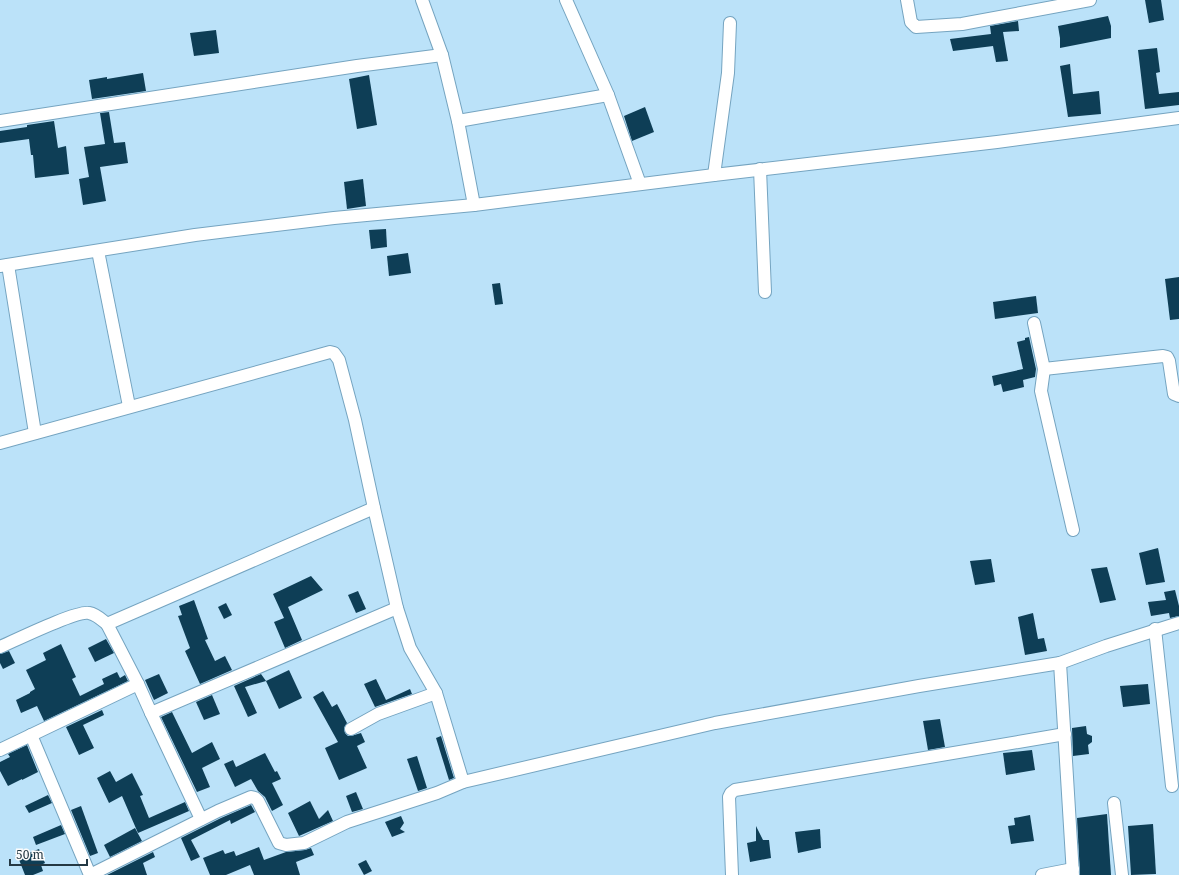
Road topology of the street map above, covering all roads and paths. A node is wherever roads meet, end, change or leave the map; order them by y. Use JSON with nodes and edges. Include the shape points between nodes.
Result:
{"nodes":[{"id":1,"x":422,"y":0,"type":"edge"},
{"id":2,"x":566,"y":0,"type":"edge"},
{"id":3,"x":907,"y":0,"type":"edge"},
{"id":4,"x":1090,"y":0,"type":"edge"},
{"id":5,"x":730,"y":23,"type":"dead end"},
{"id":6,"x":442,"y":55,"type":"junction"},
{"id":7,"x":608,"y":95,"type":"junction"},
{"id":8,"x":1179,"y":118,"type":"edge"},
{"id":9,"x":0,"y":120,"type":"edge"},
{"id":10,"x":458,"y":121,"type":"junction"},
{"id":11,"x":760,"y":169,"type":"junction"},
{"id":12,"x":714,"y":174,"type":"junction"},
{"id":13,"x":640,"y":184,"type":"junction"},
{"id":14,"x":474,"y":205,"type":"junction"},
{"id":15,"x":98,"y":251,"type":"junction"},
{"id":16,"x":4,"y":265,"type":"edge"},
{"id":17,"x":766,"y":292,"type":"dead end"},
{"id":18,"x":1034,"y":323,"type":"dead end"},
{"id":19,"x":1044,"y":369,"type":"junction"},
{"id":20,"x":1179,"y":396,"type":"edge"},
{"id":21,"x":129,"y":406,"type":"junction"},
{"id":22,"x":35,"y":433,"type":"junction"},
{"id":23,"x":0,"y":443,"type":"edge"},
{"id":24,"x":374,"y":508,"type":"junction"},
{"id":25,"x":1073,"y":530,"type":"dead end"},
{"id":26,"x":397,"y":608,"type":"junction"},
{"id":27,"x":1179,"y":622,"type":"edge"},
{"id":28,"x":107,"y":624,"type":"junction"},
{"id":29,"x":1155,"y":629,"type":"junction"},
{"id":30,"x":0,"y":647,"type":"edge"},
{"id":31,"x":1060,"y":663,"type":"junction"},
{"id":32,"x":138,"y":684,"type":"junction"},
{"id":33,"x":436,"y":693,"type":"junction"},
{"id":34,"x":151,"y":713,"type":"junction"},
{"id":35,"x":351,"y":729,"type":"dead end"},
{"id":36,"x":1065,"y":734,"type":"junction"},
{"id":37,"x":31,"y":735,"type":"junction"},
{"id":38,"x":0,"y":750,"type":"edge"},
{"id":39,"x":464,"y":782,"type":"junction"},
{"id":40,"x":1172,"y":786,"type":"dead end"},
{"id":41,"x":1114,"y":803,"type":"dead end"},
{"id":42,"x":201,"y":819,"type":"junction"},
{"id":43,"x":1073,"y":872,"type":"edge"},
{"id":44,"x":90,"y":875,"type":"edge"},
{"id":45,"x":732,"y":875,"type":"edge"},
{"id":46,"x":1042,"y":875,"type":"edge"},
{"id":47,"x":1122,"y":875,"type":"edge"}],
"edges":[{"from":1,"to":6,"type":"street"},
{"from":2,"to":7,"type":"street"},
{"from":3,"to":4,"type":"street","via":[[911,22],[916,27],[962,24]]},
{"from":5,"to":12,"type":"street","via":[[728,73]]},
{"from":6,"to":9,"type":"street"},
{"from":6,"to":10,"type":"street"},
{"from":7,"to":10,"type":"street"},
{"from":7,"to":13,"type":"street"},
{"from":8,"to":11,"type":"street"},
{"from":10,"to":14,"type":"street"},
{"from":11,"to":12,"type":"street"},
{"from":11,"to":17,"type":"street"},
{"from":12,"to":13,"type":"street"},
{"from":13,"to":14,"type":"street"},
{"from":14,"to":15,"type":"street","via":[[202,234]]},
{"from":15,"to":16,"type":"street"},
{"from":15,"to":21,"type":"street"},
{"from":16,"to":22,"type":"street"},
{"from":18,"to":19,"type":"street"},
{"from":19,"to":20,"type":"street","via":[[1163,356],[1169,361],[1174,394]]},
{"from":19,"to":25,"type":"street","via":[[1041,390]]},
{"from":21,"to":22,"type":"street"},
{"from":21,"to":24,"type":"street","via":[[334,353],[339,360],[355,420]]},
{"from":22,"to":23,"type":"street"},
{"from":24,"to":26,"type":"street"},
{"from":24,"to":28,"type":"street"},
{"from":26,"to":33,"type":"street","via":[[410,648]]},
{"from":26,"to":34,"type":"street"},
{"from":27,"to":29,"type":"street"},
{"from":28,"to":30,"type":"street","via":[[84,612]]},
{"from":28,"to":32,"type":"street"},
{"from":29,"to":31,"type":"street"},
{"from":29,"to":40,"type":"street"},
{"from":31,"to":36,"type":"street"},
{"from":31,"to":39,"type":"street","via":[[715,723]]},
{"from":32,"to":34,"type":"street"},
{"from":32,"to":37,"type":"street"},
{"from":33,"to":35,"type":"street","via":[[378,714]]},
{"from":33,"to":39,"type":"street"},
{"from":34,"to":42,"type":"street"},
{"from":36,"to":43,"type":"street"},
{"from":36,"to":45,"type":"street","via":[[735,790],[729,797]]},
{"from":37,"to":38,"type":"street"},
{"from":37,"to":44,"type":"street"},
{"from":39,"to":42,"type":"street","via":[[347,822],[304,843],[279,843],[258,801],[251,797]]},
{"from":41,"to":47,"type":"street"},
{"from":42,"to":44,"type":"street"},
{"from":43,"to":46,"type":"street"}]}
